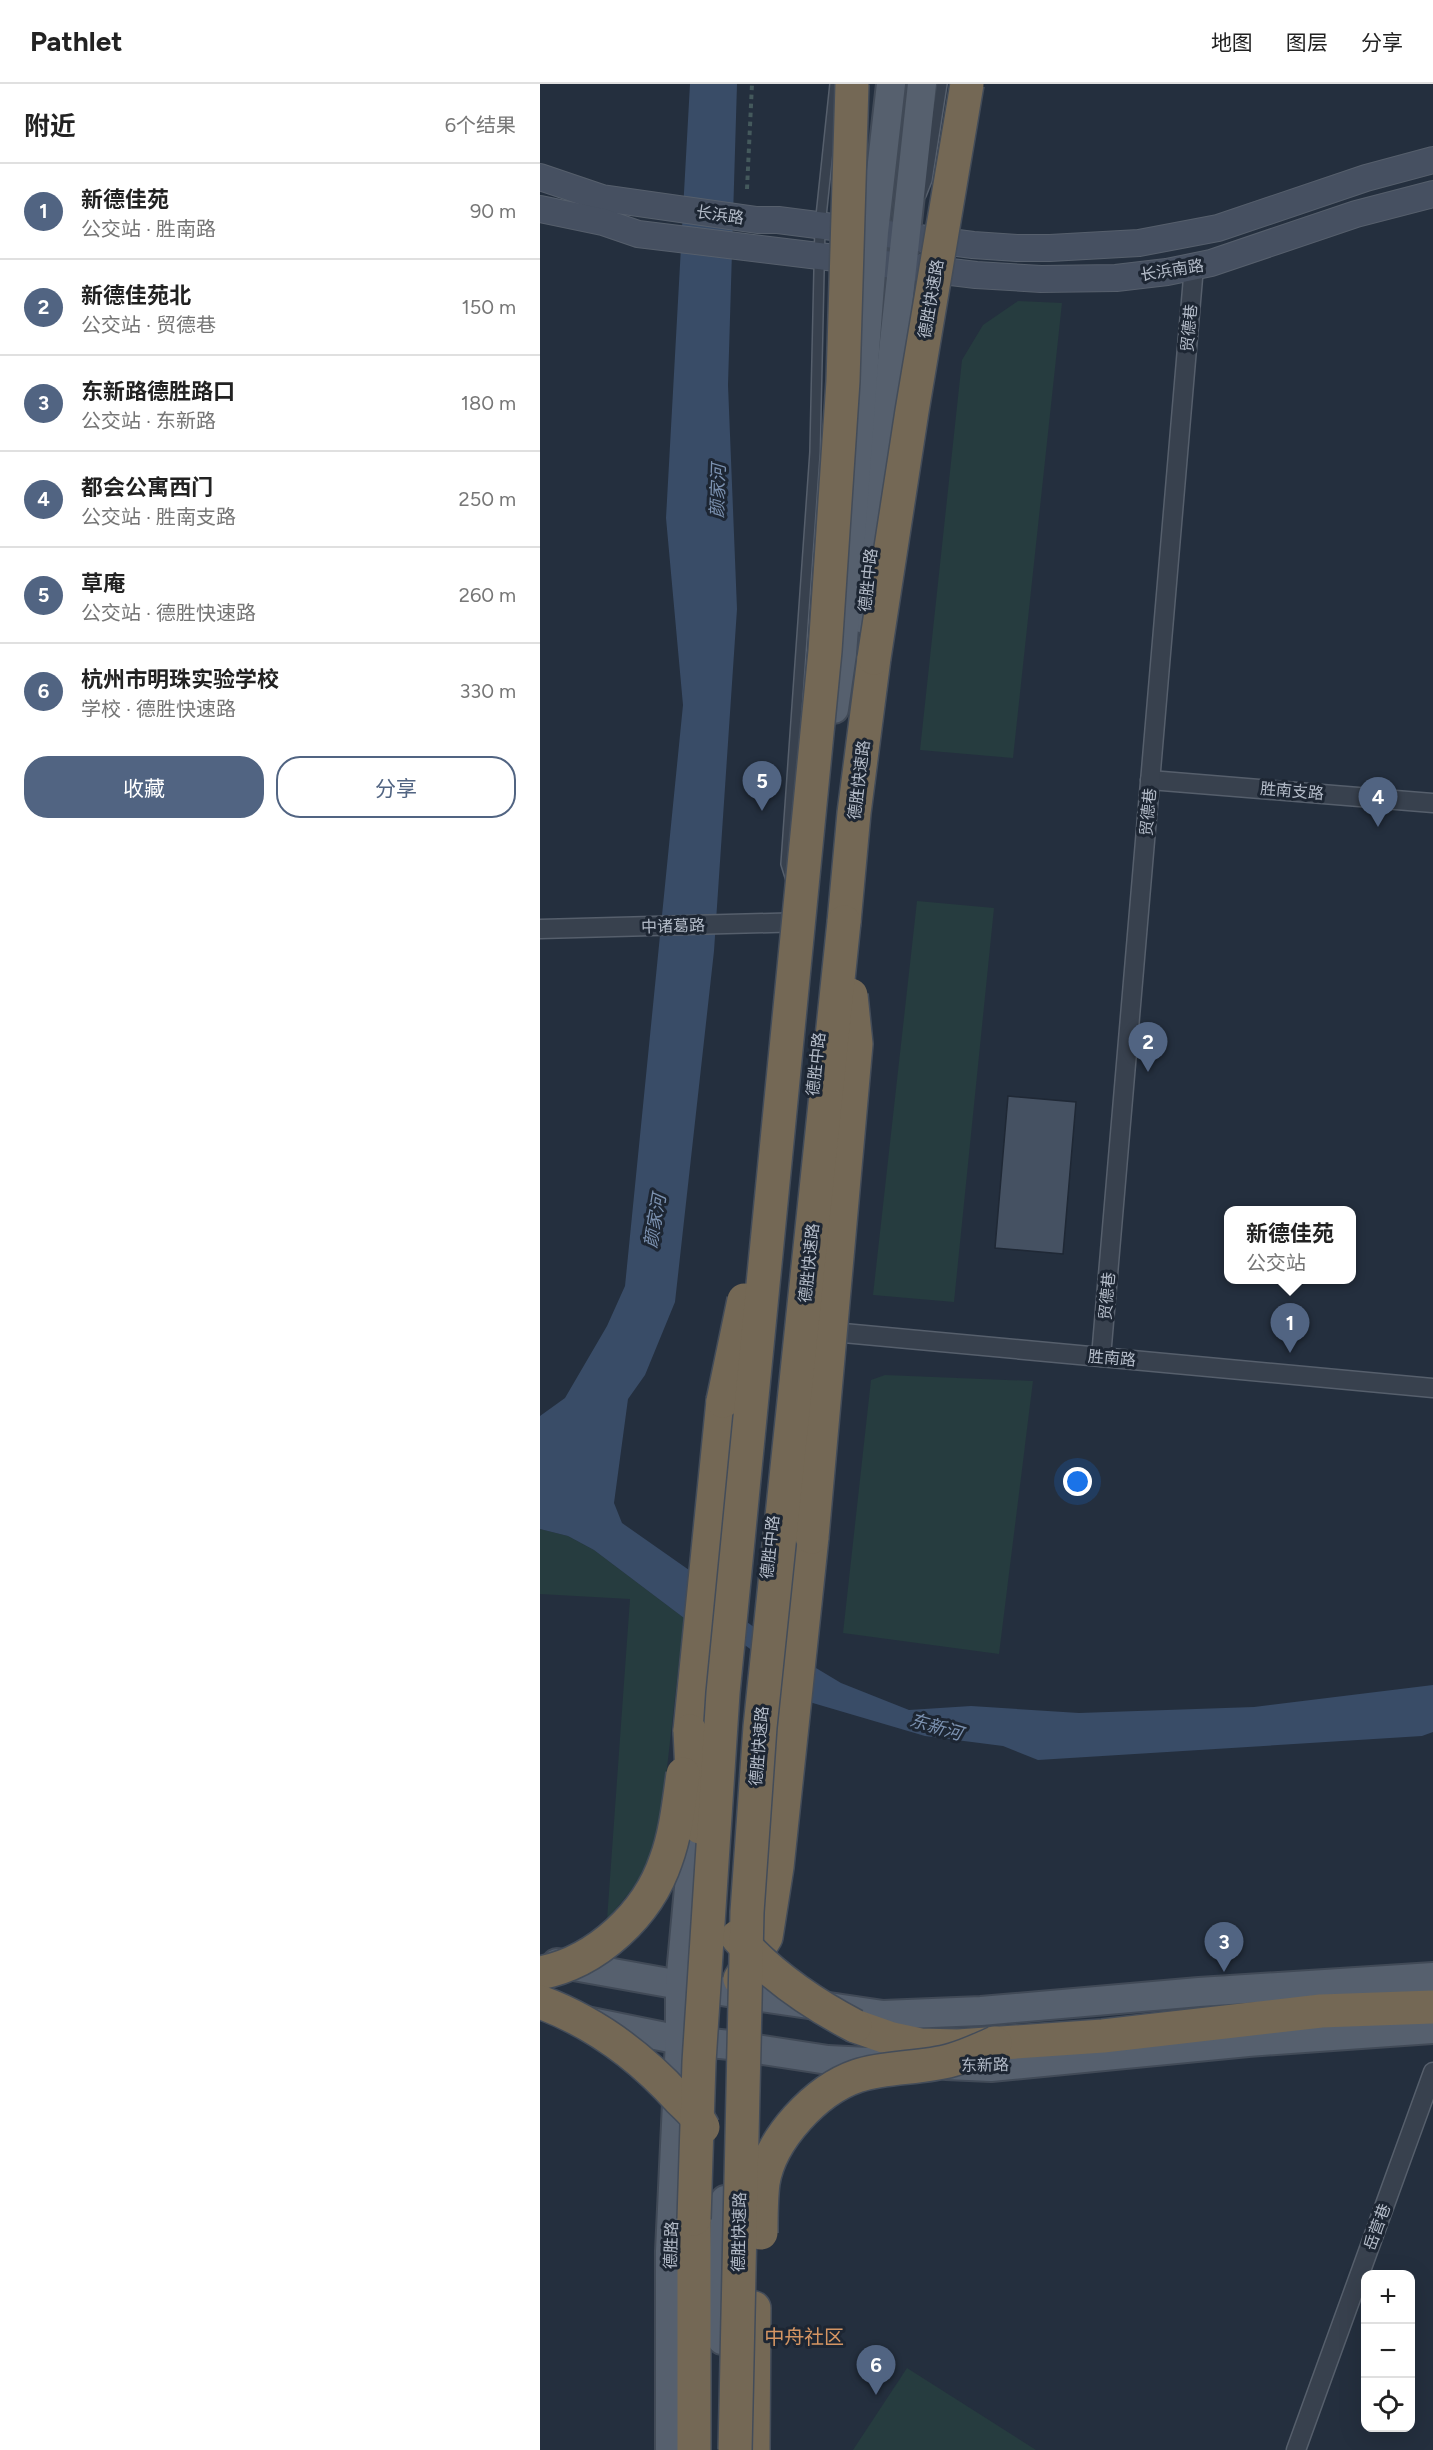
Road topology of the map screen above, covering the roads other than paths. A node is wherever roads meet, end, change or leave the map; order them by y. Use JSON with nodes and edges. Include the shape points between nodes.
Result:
{"nodes":[{"id":1,"x":835,"y":84,"type":"edge"},
{"id":2,"x":852,"y":84,"type":"edge"},
{"id":3,"x":891,"y":84,"type":"edge"},
{"id":4,"x":921,"y":84,"type":"edge"},
{"id":5,"x":942,"y":84,"type":"edge"},
{"id":6,"x":967,"y":84,"type":"edge"},
{"id":7,"x":1433,"y":160,"type":"edge"},
{"id":8,"x":540,"y":177,"type":"edge"},
{"id":9,"x":1433,"y":194,"type":"edge"},
{"id":10,"x":540,"y":208,"type":"edge"},
{"id":11,"x":820,"y":226,"type":"junction"},
{"id":12,"x":874,"y":232,"type":"junction"},
{"id":13,"x":903,"y":236,"type":"junction"},
{"id":14,"x":819,"y":255,"type":"junction"},
{"id":15,"x":872,"y":262,"type":"junction"},
{"id":16,"x":900,"y":265,"type":"junction"},
{"id":17,"x":1194,"y":266,"type":"junction"},
{"id":18,"x":1150,"y":780,"type":"junction"},
{"id":19,"x":1433,"y":803,"type":"edge"},
{"id":20,"x":805,"y":922,"type":"junction"},
{"id":21,"x":844,"y":922,"type":"junction"},
{"id":22,"x":540,"y":929,"type":"edge"},
{"id":23,"x":778,"y":1134,"type":"junction"},
{"id":24,"x":791,"y":1328,"type":"junction"},
{"id":25,"x":1101,"y":1357,"type":"junction"},
{"id":26,"x":1433,"y":1388,"type":"edge"},
{"id":27,"x":690,"y":1731,"type":"junction"},
{"id":28,"x":540,"y":1960,"type":"edge"},
{"id":29,"x":540,"y":1972,"type":"edge"},
{"id":30,"x":1433,"y":1977,"type":"edge"},
{"id":31,"x":680,"y":1985,"type":"junction"},
{"id":32,"x":733,"y":1991,"type":"junction"},
{"id":33,"x":540,"y":2002,"type":"edge"},
{"id":34,"x":1433,"y":2007,"type":"edge"},
{"id":35,"x":540,"y":2012,"type":"edge"},
{"id":36,"x":1433,"y":2029,"type":"edge"},
{"id":37,"x":680,"y":2040,"type":"junction"},
{"id":38,"x":995,"y":2043,"type":"junction"},
{"id":39,"x":730,"y":2045,"type":"junction"},
{"id":40,"x":1433,"y":2072,"type":"edge"},
{"id":41,"x":754,"y":2292,"type":"junction"},
{"id":42,"x":670,"y":2450,"type":"edge"},
{"id":43,"x":694,"y":2450,"type":"edge"},
{"id":44,"x":724,"y":2450,"type":"edge"},
{"id":45,"x":735,"y":2450,"type":"edge"},
{"id":46,"x":753,"y":2450,"type":"edge"},
{"id":47,"x":1296,"y":2450,"type":"edge"}],
"edges":[{"from":1,"to":11,"type":"lane"},
{"from":2,"to":23,"type":"highway","bridge":true,"via":[[843,381],[825,651]]},
{"from":3,"to":12,"type":"main road","name":"德胜中路"},
{"from":4,"to":13,"type":"main road","name":"德胜中路"},
{"from":5,"to":13,"type":"lane","via":[[927,180]]},
{"from":6,"to":21,"type":"highway","name":"德胜快速路","bridge":true,"via":[[888,558],[854,813]]},
{"from":7,"to":13,"type":"main road","name":"长浜南路","via":[[1366,178],[1218,228],[1139,243],[1017,248]]},
{"from":8,"to":11,"type":"main road","name":"长浜路","via":[[602,198]]},
{"from":9,"to":17,"type":"main road","name":"长浜南路","via":[[1356,214]]},
{"from":10,"to":14,"type":"main road","name":"长浜路","via":[[638,234]]},
{"from":11,"to":12,"type":"main road","name":"长浜路"},
{"from":11,"to":14,"type":"lane"},
{"from":12,"to":13,"type":"main road","name":"长浜路"},
{"from":12,"to":15,"type":"main road","name":"德胜中路"},
{"from":13,"to":16,"type":"main road","name":"德胜中路"},
{"from":14,"to":15,"type":"main road","name":"长浜路"},
{"from":14,"to":20,"type":"lane","via":[[815,452],[786,864]]},
{"from":15,"to":16,"type":"main road","name":"长浜路"},
{"from":15,"to":20,"type":"main road","name":"德胜中路","via":[[842,654]]},
{"from":16,"to":17,"type":"main road","name":"长浜南路","via":[[976,275],[1068,280],[1116,278]]},
{"from":16,"to":24,"type":"main road","name":"德胜中路"},
{"from":17,"to":18,"type":"street","name":"贸德巷"},
{"from":18,"to":19,"type":"street","name":"胜南支路"},
{"from":18,"to":25,"type":"street","name":"贸德巷"},
{"from":20,"to":22,"type":"street","name":"中诸葛路"},
{"from":20,"to":31,"type":"main road","name":"德胜中路","via":[[760,1156]]},
{"from":21,"to":32,"type":"highway","bridge":true,"via":[[856,1044],[812,1537],[766,1937]]},
{"from":21,"to":45,"type":"highway","name":"德胜快速路","bridge":true,"via":[[760,1727],[747,1912]]},
{"from":23,"to":27,"type":"highway","bridge":true,"via":[[723,1401]]},
{"from":23,"to":43,"type":"highway","bridge":true,"via":[[723,1693],[708,1896],[694,2219]]},
{"from":24,"to":25,"type":"street","name":"胜南路"},
{"from":24,"to":32,"type":"main road","name":"德胜中路","via":[[739,1867]]},
{"from":25,"to":26,"type":"street","name":"胜南路"},
{"from":27,"to":29,"type":"highway","bridge":true,"via":[[674,1828],[655,1885],[637,1913],[611,1940],[580,1958]]},
{"from":27,"to":38,"type":"highway","bridge":true,"via":[[703,1846],[717,1903],[738,1938],[761,1963],[824,2010],[855,2026],[920,2045]]},
{"from":28,"to":31,"type":"main road"},
{"from":30,"to":32,"type":"main road","via":[[883,2015]]},
{"from":31,"to":32,"type":"main road"},
{"from":31,"to":37,"type":"main road","name":"德胜中路"},
{"from":32,"to":39,"type":"main road","name":"德胜中路"},
{"from":33,"to":41,"type":"highway","bridge":true,"via":[[611,2038],[638,2057],[701,2123],[721,2167]]},
{"from":34,"to":38,"type":"highway","via":[[1321,2011],[1125,2034]]},
{"from":35,"to":37,"type":"main road","name":"东新路"},
{"from":36,"to":39,"type":"main road","name":"东新路","via":[[991,2067],[828,2060]]},
{"from":37,"to":39,"type":"main road","name":"东新路"},
{"from":37,"to":42,"type":"main road","name":"德胜路","via":[[670,2251]]},
{"from":38,"to":41,"type":"highway","bridge":true,"via":[[951,2060],[855,2077],[804,2111],[780,2140],[763,2182],[759,2271]]},
{"from":39,"to":44,"type":"main road","via":[[722,2284]]},
{"from":40,"to":47,"type":"street","name":"岳营巷"},
{"from":41,"to":46,"type":"highway"}]}
